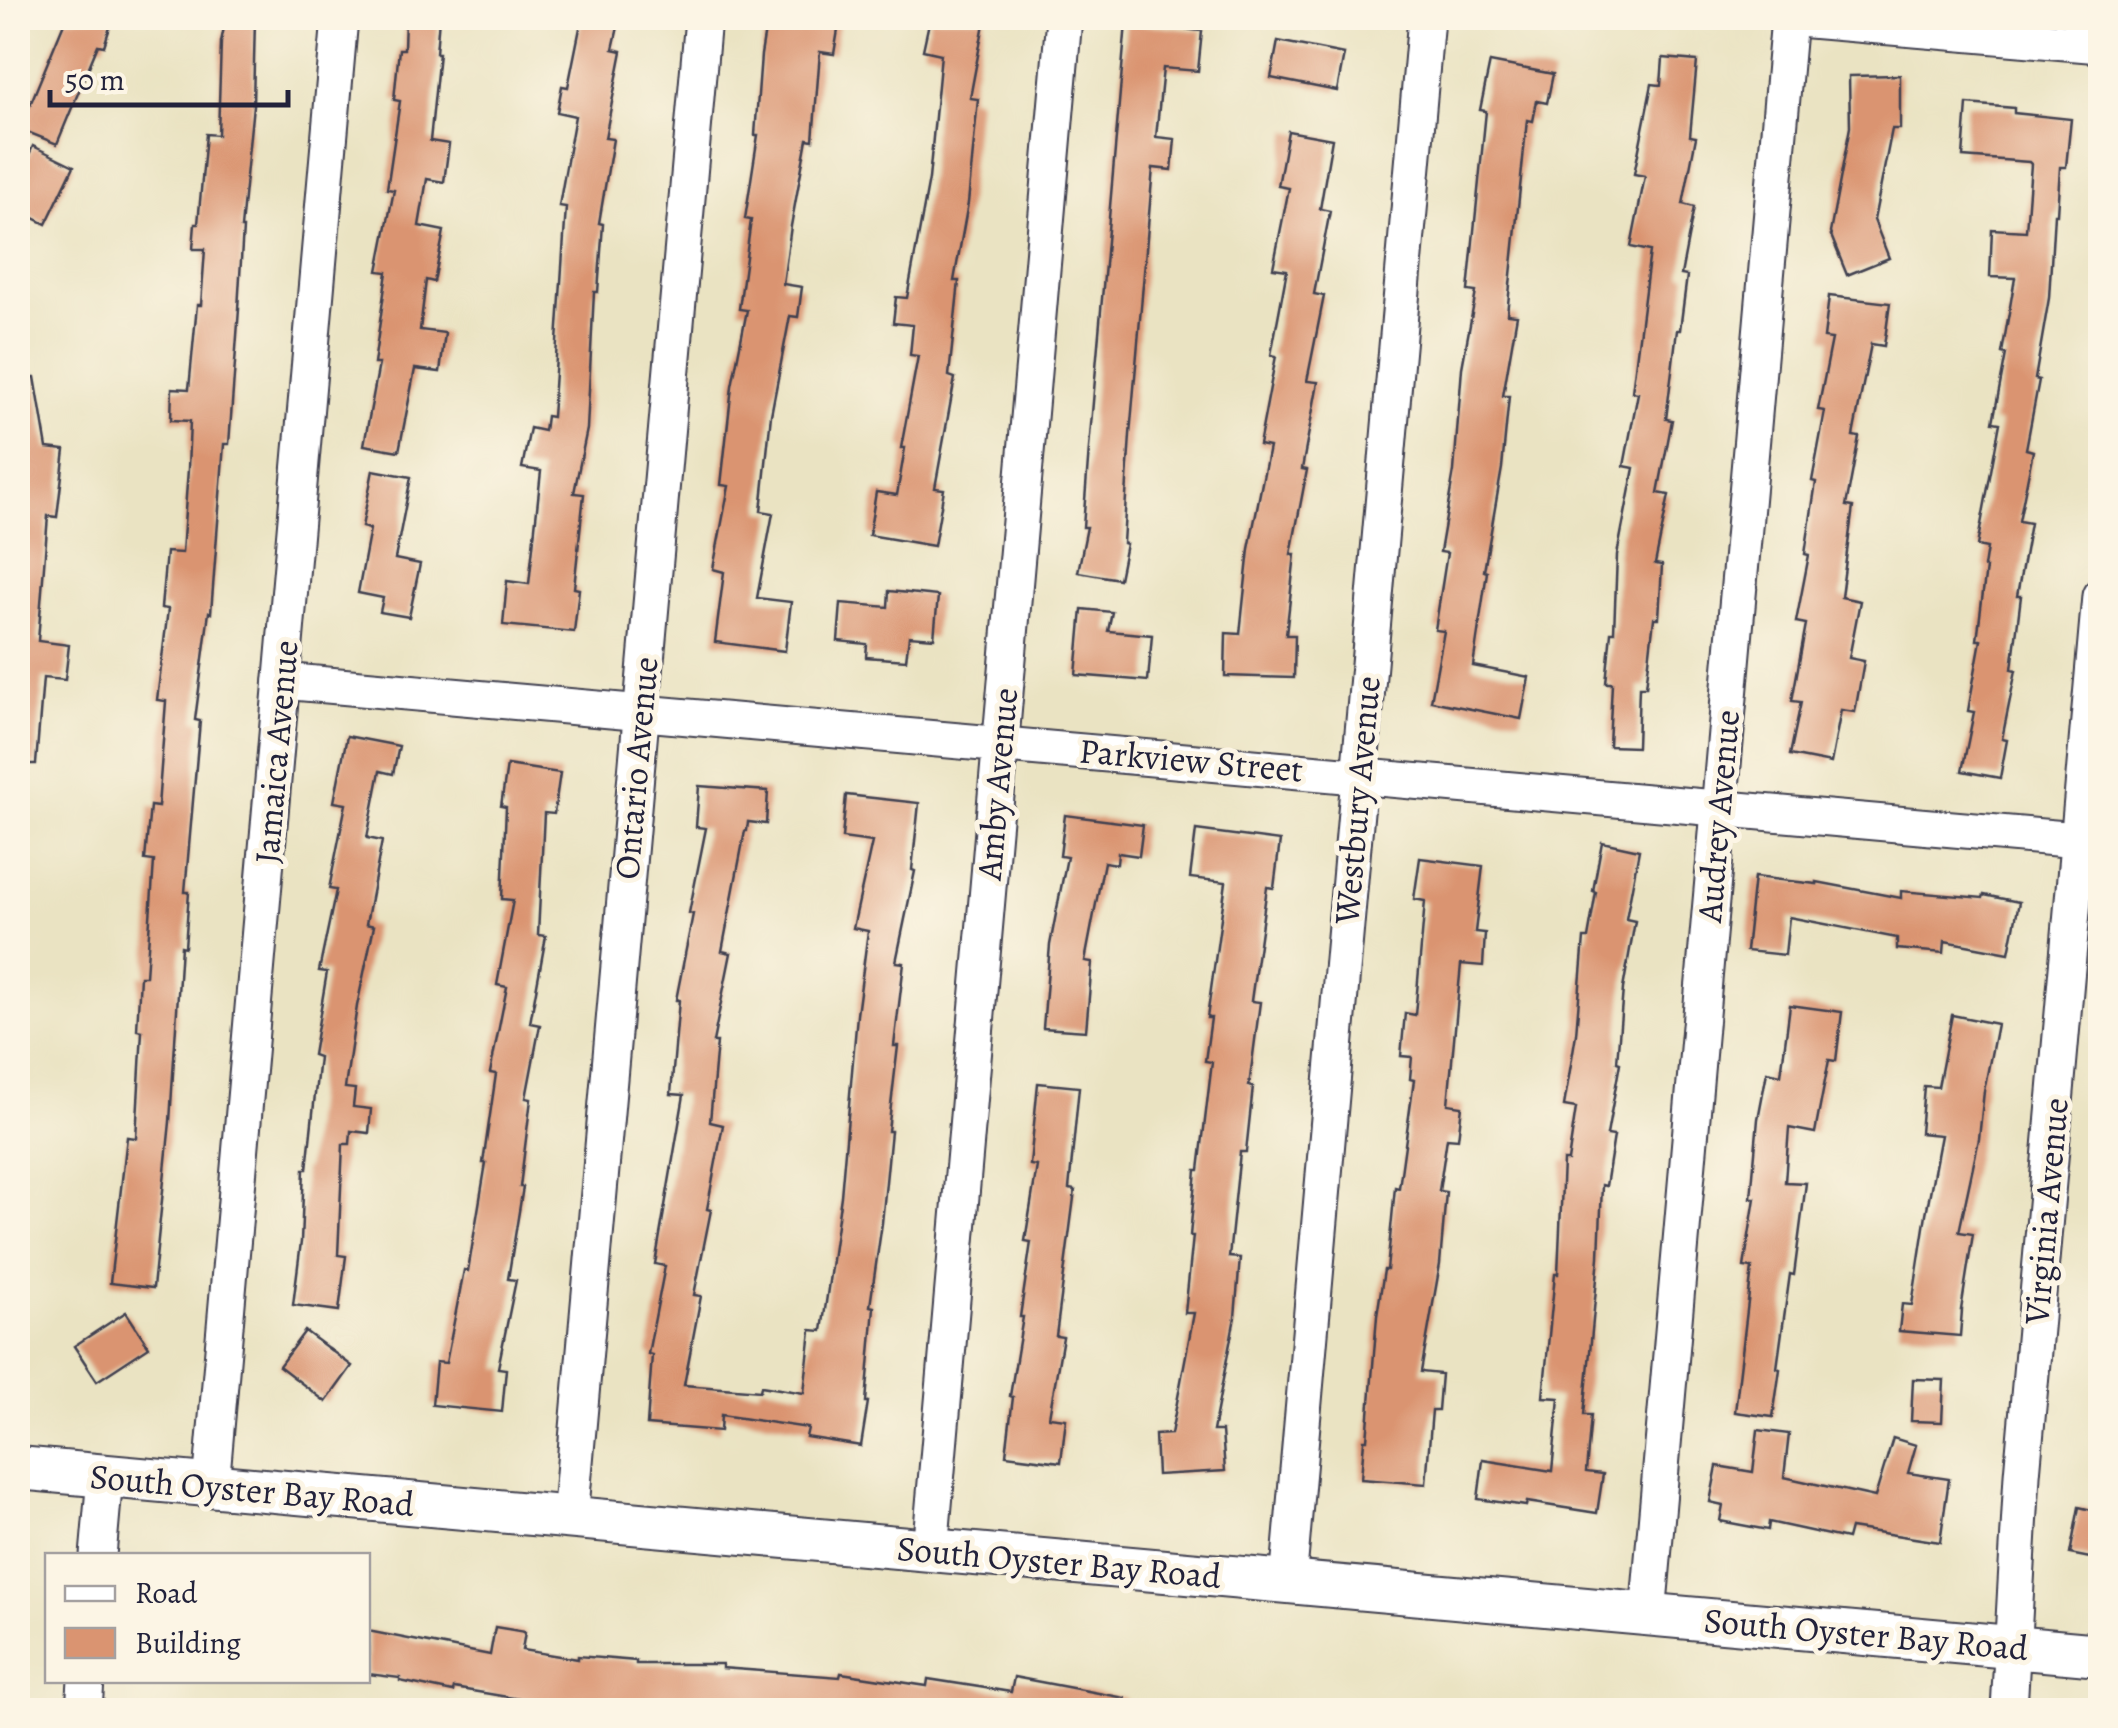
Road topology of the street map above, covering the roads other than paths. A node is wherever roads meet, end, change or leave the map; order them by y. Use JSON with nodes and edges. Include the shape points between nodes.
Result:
{"nodes":[{"id":1,"x":340,"y":18,"type":"edge"},
{"id":2,"x":703,"y":18,"type":"edge"},
{"id":3,"x":1064,"y":18,"type":"edge"},
{"id":4,"x":1426,"y":18,"type":"edge"},
{"id":5,"x":1788,"y":18,"type":"edge"},
{"id":6,"x":2100,"y":45,"type":"edge"},
{"id":7,"x":2100,"y":596,"type":"edge"},
{"id":8,"x":282,"y":682,"type":"junction"},
{"id":9,"x":641,"y":713,"type":"junction"},
{"id":10,"x":1000,"y":743,"type":"junction"},
{"id":11,"x":1360,"y":775,"type":"junction"},
{"id":12,"x":1719,"y":808,"type":"junction"},
{"id":13,"x":2090,"y":841,"type":"edge"},
{"id":14,"x":18,"y":1468,"type":"edge"},
{"id":15,"x":104,"y":1476,"type":"junction"},
{"id":16,"x":212,"y":1486,"type":"junction"},
{"id":17,"x":570,"y":1518,"type":"junction"},
{"id":18,"x":930,"y":1551,"type":"junction"},
{"id":19,"x":98,"y":1553,"type":"edge"},
{"id":20,"x":1288,"y":1583,"type":"junction"},
{"id":21,"x":1648,"y":1614,"type":"junction"},
{"id":22,"x":2012,"y":1648,"type":"junction"},
{"id":23,"x":2100,"y":1655,"type":"edge"},
{"id":24,"x":86,"y":1683,"type":"edge"},
{"id":25,"x":84,"y":1710,"type":"edge"},
{"id":26,"x":2009,"y":1710,"type":"edge"}],
"edges":[{"from":1,"to":8,"type":"street","name":"Jamaica Avenue"},
{"from":2,"to":9,"type":"street","name":"Ontario Avenue"},
{"from":3,"to":10,"type":"street","name":"Amby Avenue"},
{"from":4,"to":11,"type":"street","name":"Westbury Avenue"},
{"from":5,"to":6,"type":"street"},
{"from":5,"to":12,"type":"street","name":"Audrey Avenue"},
{"from":7,"to":13,"type":"street","name":"Virginia Avenue"},
{"from":8,"to":9,"type":"street","name":"Parkview Street"},
{"from":8,"to":16,"type":"street","name":"Jamaica Avenue"},
{"from":9,"to":10,"type":"street","name":"Parkview Street"},
{"from":9,"to":17,"type":"street","name":"Ontario Avenue"},
{"from":10,"to":11,"type":"street","name":"Parkview Street"},
{"from":10,"to":18,"type":"street","name":"Amby Avenue"},
{"from":11,"to":12,"type":"street","name":"Parkview Street"},
{"from":11,"to":20,"type":"street","name":"Westbury Avenue"},
{"from":12,"to":13,"type":"street","name":"Parkview Street"},
{"from":12,"to":21,"type":"street","name":"Audrey Avenue"},
{"from":13,"to":22,"type":"street","name":"Virginia Avenue","via":[[2022,1475]]},
{"from":14,"to":15,"type":"main road","name":"South Oyster Bay Road"},
{"from":15,"to":16,"type":"main road","name":"South Oyster Bay Road"},
{"from":15,"to":19,"type":"street"},
{"from":16,"to":17,"type":"main road","name":"South Oyster Bay Road"},
{"from":17,"to":18,"type":"main road","name":"South Oyster Bay Road"},
{"from":18,"to":20,"type":"main road","name":"South Oyster Bay Road"},
{"from":20,"to":21,"type":"main road","name":"South Oyster Bay Road"},
{"from":21,"to":22,"type":"main road","name":"South Oyster Bay Road"},
{"from":22,"to":23,"type":"main road","name":"South Oyster Bay Road"},
{"from":22,"to":26,"type":"street","name":"Virginia Avenue"},
{"from":24,"to":25,"type":"street"}]}
